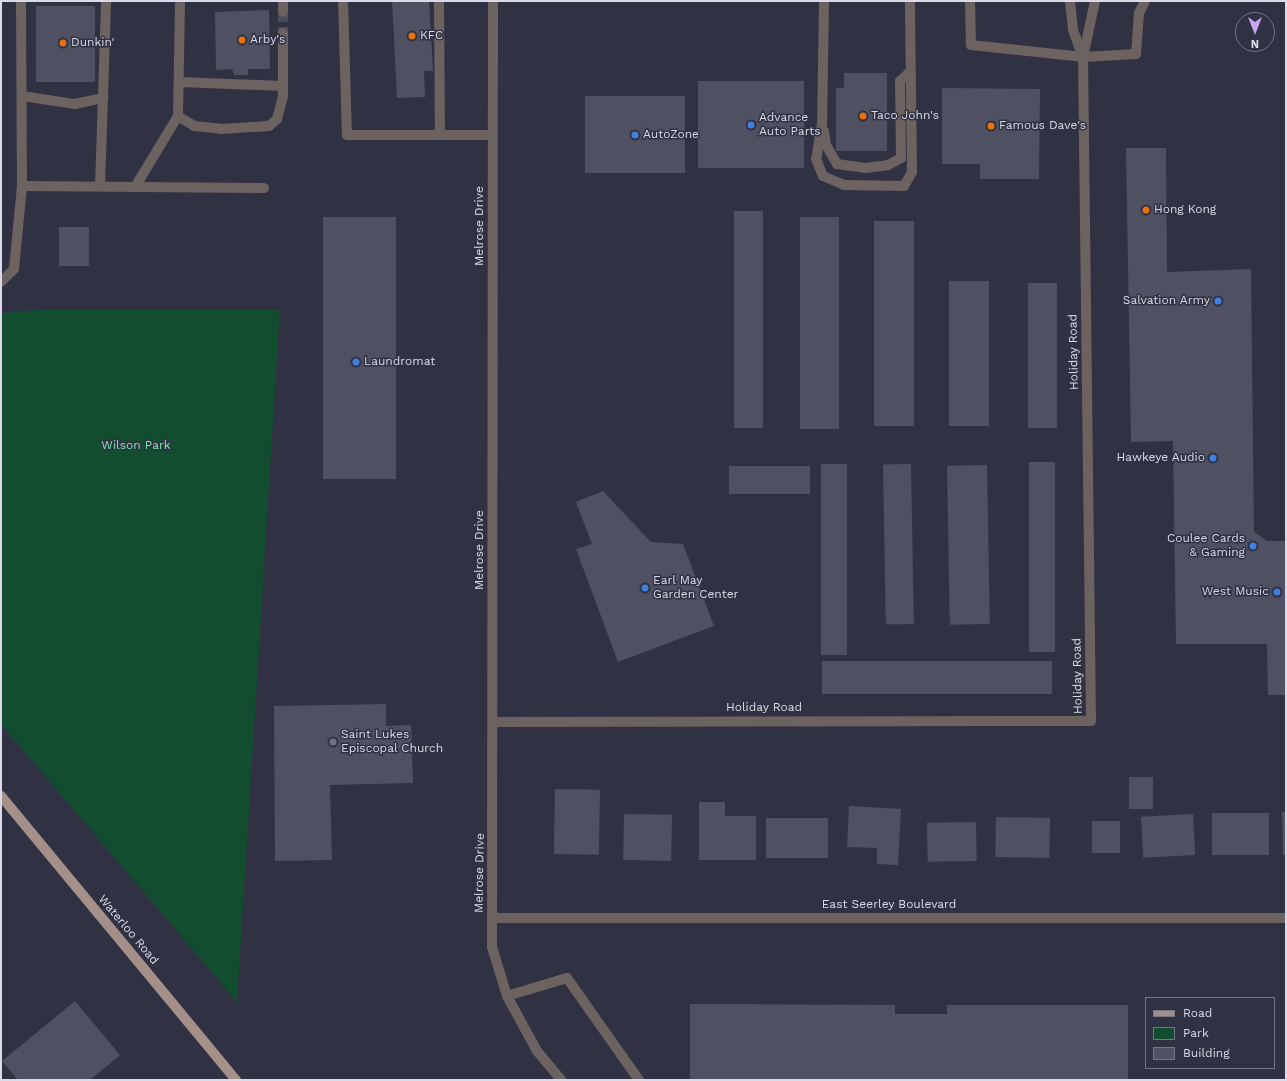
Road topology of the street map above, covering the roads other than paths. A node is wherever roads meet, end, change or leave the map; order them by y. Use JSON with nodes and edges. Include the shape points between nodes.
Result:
{"nodes":[{"id":1,"x":21,"y":1,"type":"edge"},
{"id":2,"x":106,"y":1,"type":"edge"},
{"id":3,"x":180,"y":1,"type":"edge"},
{"id":4,"x":283,"y":1,"type":"edge"},
{"id":5,"x":343,"y":1,"type":"edge"},
{"id":6,"x":439,"y":1,"type":"edge"},
{"id":7,"x":493,"y":1,"type":"edge"},
{"id":8,"x":824,"y":1,"type":"edge"},
{"id":9,"x":910,"y":1,"type":"edge"},
{"id":10,"x":970,"y":1,"type":"edge"},
{"id":11,"x":1070,"y":1,"type":"edge"},
{"id":12,"x":1095,"y":1,"type":"edge"},
{"id":13,"x":1145,"y":1,"type":"edge"},
{"id":14,"x":283,"y":12,"type":"tunnel mouth"},
{"id":15,"x":283,"y":33,"type":"tunnel mouth"},
{"id":16,"x":1083,"y":57,"type":"junction"},
{"id":17,"x":910,"y":72,"type":"junction"},
{"id":18,"x":180,"y":82,"type":"junction"},
{"id":19,"x":283,"y":86,"type":"junction"},
{"id":20,"x":22,"y":96,"type":"junction"},
{"id":21,"x":103,"y":98,"type":"junction"},
{"id":22,"x":178,"y":116,"type":"junction"},
{"id":23,"x":822,"y":124,"type":"junction"},
{"id":24,"x":440,"y":135,"type":"junction"},
{"id":25,"x":493,"y":135,"type":"junction"},
{"id":26,"x":22,"y":186,"type":"junction"},
{"id":27,"x":100,"y":186,"type":"junction"},
{"id":28,"x":135,"y":187,"type":"junction"},
{"id":29,"x":264,"y":188,"type":"dead end"},
{"id":30,"x":1,"y":282,"type":"edge"},
{"id":31,"x":493,"y":722,"type":"junction"},
{"id":32,"x":1,"y":796,"type":"edge"},
{"id":33,"x":492,"y":918,"type":"junction"},
{"id":34,"x":1286,"y":918,"type":"edge"},
{"id":35,"x":507,"y":996,"type":"junction"},
{"id":36,"x":236,"y":1080,"type":"edge"},
{"id":37,"x":561,"y":1080,"type":"edge"},
{"id":38,"x":639,"y":1080,"type":"edge"}],
"edges":[{"from":1,"to":20,"type":"street"},
{"from":2,"to":21,"type":"street"},
{"from":3,"to":18,"type":"street"},
{"from":4,"to":14,"type":"street"},
{"from":5,"to":24,"type":"street","via":[[347,135]]},
{"from":6,"to":24,"type":"street"},
{"from":7,"to":25,"type":"street","name":"Melrose Drive"},
{"from":8,"to":23,"type":"street"},
{"from":9,"to":17,"type":"street"},
{"from":10,"to":16,"type":"street","via":[[971,45]]},
{"from":11,"to":16,"type":"street","name":"Holiday Road","via":[[1073,30]]},
{"from":12,"to":16,"type":"street","name":"Holiday Road"},
{"from":13,"to":16,"type":"street","via":[[1139,13],[1136,54]]},
{"from":15,"to":19,"type":"street"},
{"from":16,"to":31,"type":"street","name":"Holiday Road","via":[[1091,721]]},
{"from":17,"to":23,"type":"street","via":[[900,81],[901,158],[888,165],[865,168],[837,164],[826,145]]},
{"from":17,"to":23,"type":"street","via":[[912,172],[904,186],[844,185],[823,176],[816,159]]},
{"from":18,"to":19,"type":"street"},
{"from":18,"to":22,"type":"street"},
{"from":19,"to":22,"type":"street","via":[[276,119],[269,126],[221,129],[194,126]]},
{"from":20,"to":21,"type":"street","via":[[75,104]]},
{"from":20,"to":26,"type":"street"},
{"from":21,"to":27,"type":"street"},
{"from":22,"to":28,"type":"street"},
{"from":24,"to":25,"type":"street"},
{"from":25,"to":31,"type":"street","name":"Melrose Drive"},
{"from":26,"to":27,"type":"street"},
{"from":26,"to":30,"type":"street","via":[[14,269]]},
{"from":27,"to":28,"type":"street"},
{"from":28,"to":29,"type":"street"},
{"from":31,"to":33,"type":"street","name":"Melrose Drive"},
{"from":32,"to":36,"type":"main road","name":"Waterloo Road"},
{"from":33,"to":34,"type":"street","name":"East Seerley Boulevard"},
{"from":33,"to":35,"type":"street","name":"Melrose Drive","via":[[492,947]]},
{"from":35,"to":37,"type":"street","name":"Melrose Drive","via":[[537,1051]]},
{"from":35,"to":38,"type":"street","via":[[567,978]]}]}
